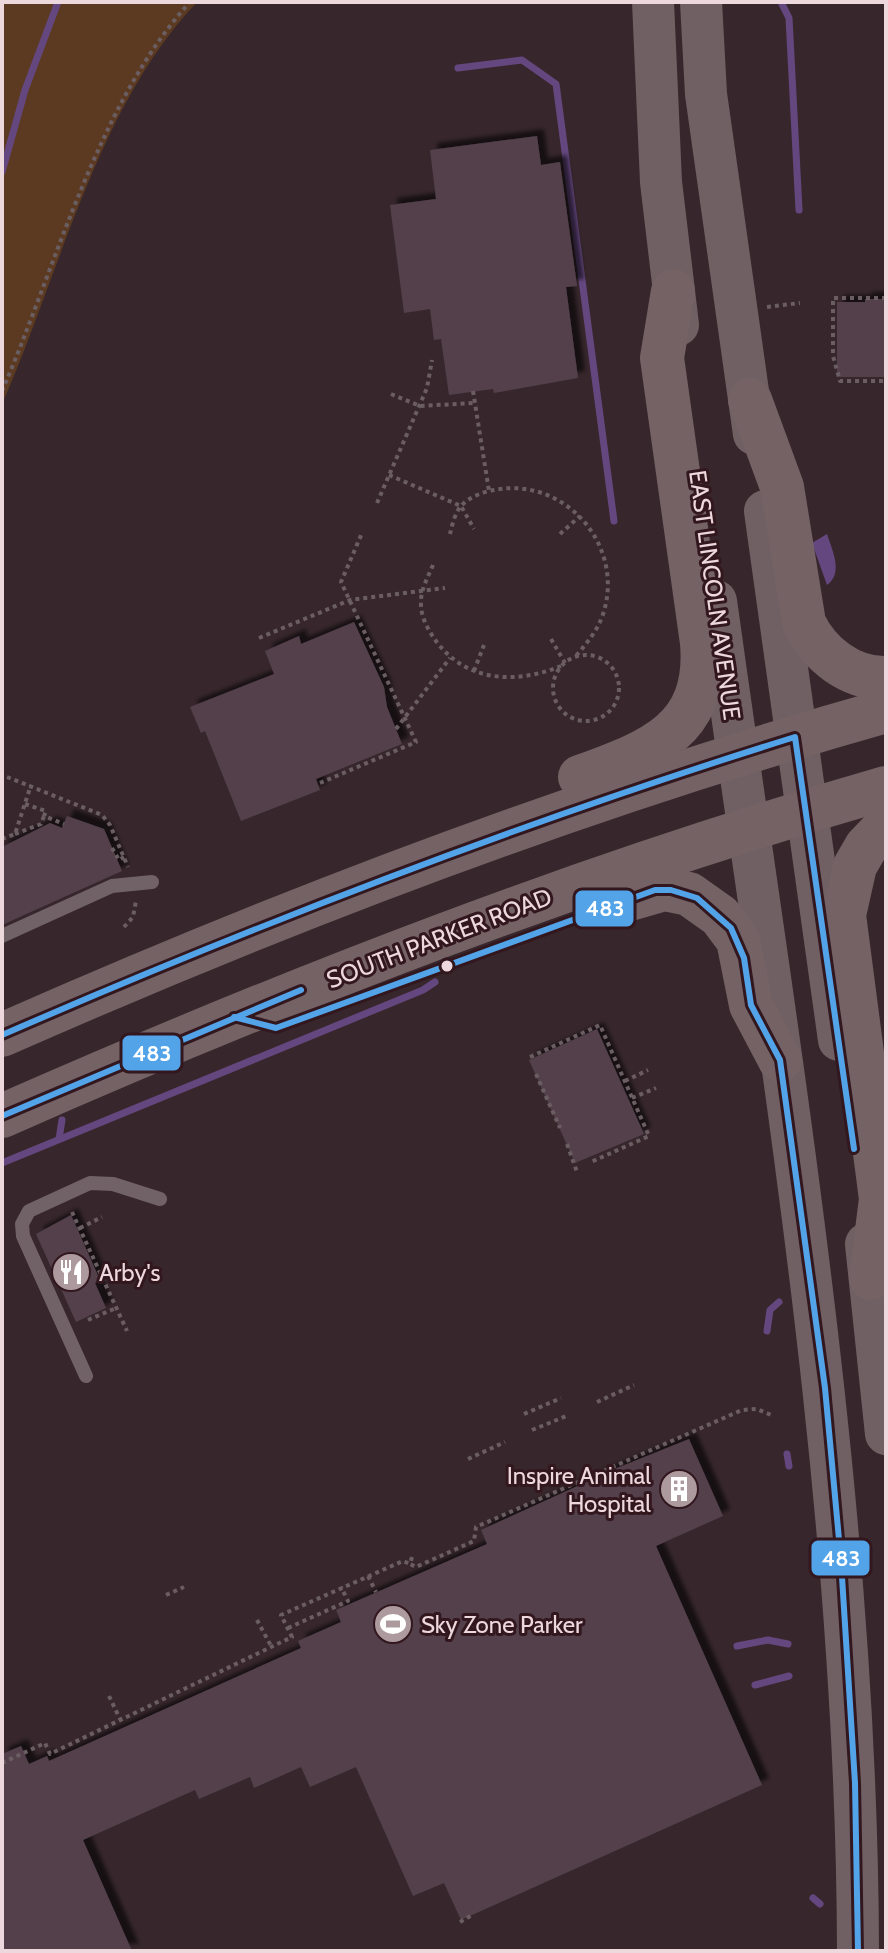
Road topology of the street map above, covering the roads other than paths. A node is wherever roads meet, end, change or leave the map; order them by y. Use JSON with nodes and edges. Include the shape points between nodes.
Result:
{"nodes":[{"id":1,"x":653,"y":2,"type":"edge"},
{"id":2,"x":701,"y":2,"type":"edge"},
{"id":3,"x":673,"y":291,"type":"junction"},
{"id":4,"x":750,"y":400,"type":"junction"},
{"id":5,"x":886,"y":678,"type":"edge"},
{"id":6,"x":886,"y":711,"type":"edge"},
{"id":7,"x":795,"y":737,"type":"junction"},
{"id":8,"x":738,"y":754,"type":"junction"},
{"id":9,"x":886,"y":788,"type":"edge"},
{"id":10,"x":806,"y":811,"type":"junction"},
{"id":11,"x":886,"y":826,"type":"edge"},
{"id":12,"x":747,"y":829,"type":"junction"},
{"id":13,"x":487,"y":840,"type":"junction"},
{"id":14,"x":152,"y":882,"type":"dead end"},
{"id":15,"x":2,"y":936,"type":"edge"},
{"id":16,"x":234,"y":1017,"type":"junction"},
{"id":17,"x":2,"y":1035,"type":"edge"},
{"id":18,"x":780,"y":1060,"type":"junction"},
{"id":19,"x":2,"y":1116,"type":"edge"},
{"id":20,"x":160,"y":1199,"type":"dead end"},
{"id":21,"x":871,"y":1278,"type":"junction"},
{"id":22,"x":86,"y":1376,"type":"dead end"},
{"id":23,"x":886,"y":1434,"type":"edge"},
{"id":24,"x":858,"y":1951,"type":"edge"}],
"edges":[{"from":1,"to":3,"type":"main road","name":"EAST LINCOLN AVENUE","via":[[658,138]]},
{"from":2,"to":4,"type":"main road","via":[[706,94]]},
{"from":3,"to":8,"type":"main road","name":"EAST LINCOLN AVENUE"},
{"from":3,"to":13,"type":"highway","via":[[662,358],[702,643],[698,692],[682,723],[662,742],[515,800]]},
{"from":4,"to":5,"type":"highway","via":[[782,487],[804,623],[814,641],[844,668]]},
{"from":4,"to":7,"type":"main road"},
{"from":6,"to":7,"type":"highway"},
{"from":7,"to":8,"type":"highway"},
{"from":7,"to":10,"type":"main road"},
{"from":8,"to":12,"type":"main road","name":"EAST LINCOLN AVENUE"},
{"from":8,"to":13,"type":"highway"},
{"from":9,"to":10,"type":"highway","name":"SOUTH PARKER ROAD"},
{"from":10,"to":12,"type":"highway","name":"SOUTH PARKER ROAD"},
{"from":10,"to":21,"type":"main road"},
{"from":11,"to":21,"type":"highway","via":[[855,866],[844,915],[881,1199]]},
{"from":12,"to":16,"type":"highway","name":"SOUTH PARKER ROAD","via":[[477,922]]},
{"from":12,"to":18,"type":"main road","name":"EAST LINCOLN AVENUE"},
{"from":13,"to":17,"type":"highway","via":[[183,957]]},
{"from":14,"to":15,"type":"lane","via":[[112,886]]},
{"from":16,"to":18,"type":"highway","via":[[276,1028],[638,894],[664,889],[697,898],[731,928],[744,958],[751,1005]]},
{"from":16,"to":19,"type":"highway","name":"SOUTH PARKER ROAD"},
{"from":18,"to":24,"type":"main road","name":"EAST LINCOLN AVENUE","via":[[821,1358],[841,1561],[855,1783]]},
{"from":20,"to":22,"type":"lane","via":[[96,1182],[33,1208],[24,1219],[23,1236]]},
{"from":21,"to":23,"type":"main road"}]}
